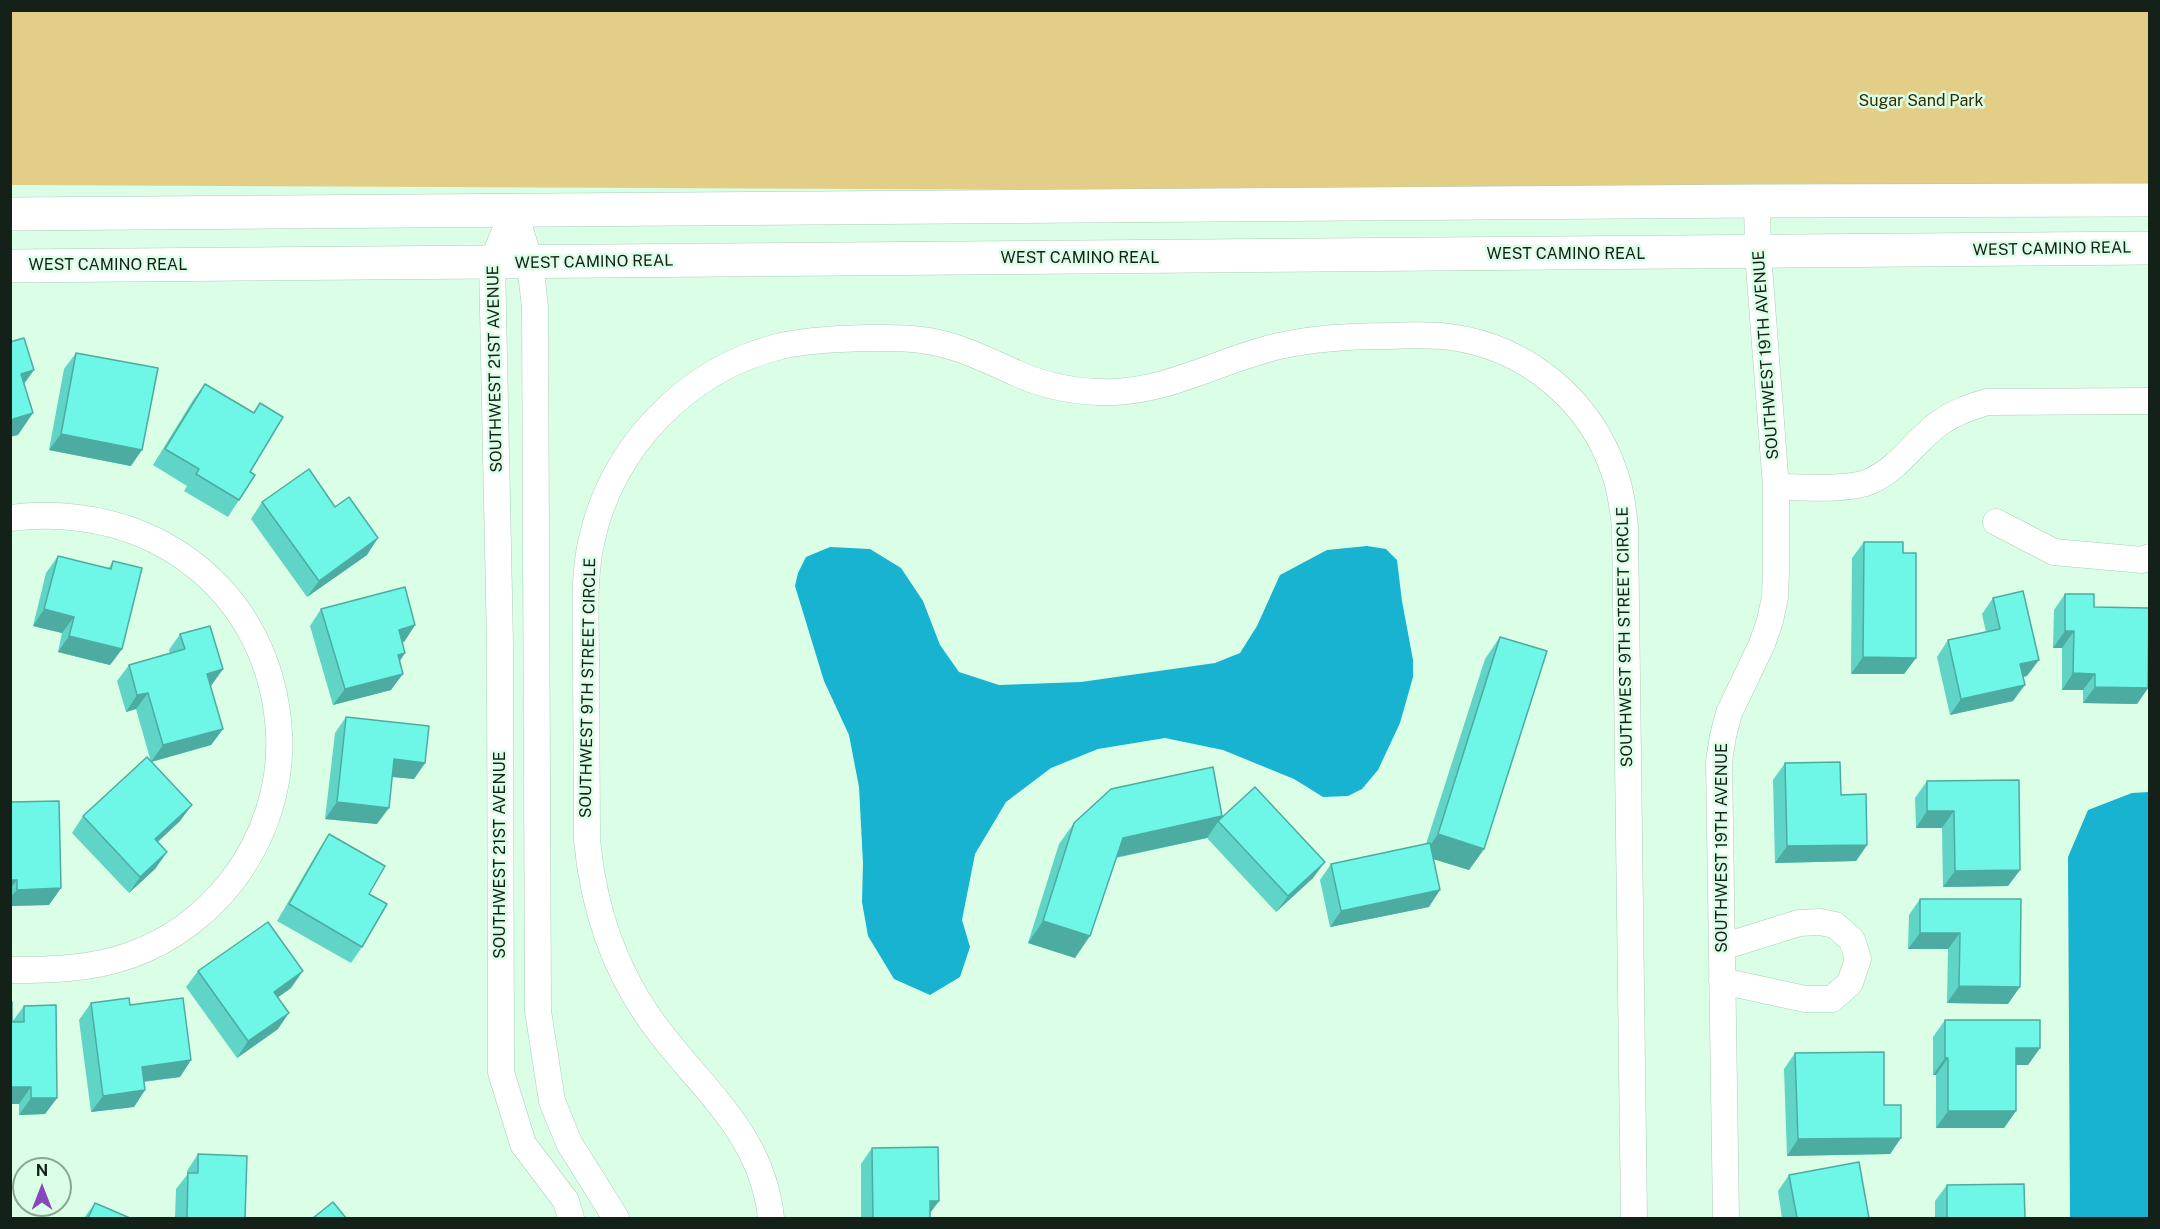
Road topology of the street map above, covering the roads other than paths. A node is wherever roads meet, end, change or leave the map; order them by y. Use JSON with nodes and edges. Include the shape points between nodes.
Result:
{"nodes":[{"id":1,"x":2150,"y":200,"type":"edge"},
{"id":2,"x":1757,"y":201,"type":"junction"},
{"id":3,"x":514,"y":210,"type":"junction"},
{"id":4,"x":10,"y":214,"type":"edge"},
{"id":5,"x":2150,"y":248,"type":"edge"},
{"id":6,"x":1758,"y":253,"type":"junction"},
{"id":7,"x":492,"y":262,"type":"junction"},
{"id":8,"x":530,"y":262,"type":"junction"},
{"id":9,"x":10,"y":266,"type":"edge"},
{"id":10,"x":2150,"y":401,"type":"edge"},
{"id":11,"x":1776,"y":487,"type":"junction"},
{"id":12,"x":10,"y":519,"type":"edge"},
{"id":13,"x":1996,"y":522,"type":"dead end"},
{"id":14,"x":2150,"y":556,"type":"edge"},
{"id":15,"x":1722,"y":947,"type":"junction"},
{"id":16,"x":10,"y":970,"type":"edge"},
{"id":17,"x":1722,"y":981,"type":"junction"},
{"id":18,"x":571,"y":1218,"type":"edge"},
{"id":19,"x":616,"y":1218,"type":"edge"},
{"id":20,"x":771,"y":1218,"type":"edge"},
{"id":21,"x":1634,"y":1218,"type":"edge"},
{"id":22,"x":1725,"y":1218,"type":"edge"}],
"edges":[{"from":1,"to":2,"type":"street"},
{"from":2,"to":3,"type":"street"},
{"from":2,"to":6,"type":"street","name":"SOUTHWEST 19TH AVENUE"},
{"from":3,"to":4,"type":"street"},
{"from":3,"to":7,"type":"street","name":"SOUTHWEST 21ST AVENUE"},
{"from":3,"to":8,"type":"street"},
{"from":5,"to":6,"type":"street","name":"WEST CAMINO REAL"},
{"from":6,"to":8,"type":"street","name":"WEST CAMINO REAL"},
{"from":6,"to":11,"type":"street","name":"SOUTHWEST 19TH AVENUE"},
{"from":7,"to":8,"type":"street","name":"WEST CAMINO REAL"},
{"from":7,"to":9,"type":"street","name":"WEST CAMINO REAL"},
{"from":7,"to":18,"type":"street","name":"SOUTHWEST 21ST AVENUE","via":[[500,643],[501,1072],[523,1144],[566,1202]]},
{"from":8,"to":19,"type":"street","via":[[535,308],[538,1011],[552,1101],[569,1143]]},
{"from":10,"to":11,"type":"street","via":[[1987,402],[1962,409],[1940,422],[1893,469],[1869,482]]},
{"from":11,"to":15,"type":"street","name":"SOUTHWEST 19TH AVENUE","via":[[1773,605],[1762,644],[1729,713],[1719,761]]},
{"from":12,"to":16,"type":"street","via":[[56,515],[110,522],[160,543],[205,574],[235,608],[254,638],[273,689],[279,743],[273,797],[261,832],[239,871],[203,912],[158,943],[107,963]]},
{"from":13,"to":14,"type":"street","via":[[2054,552],[2142,560]]},
{"from":15,"to":17,"type":"street","name":"SOUTHWEST 19TH AVENUE"},
{"from":15,"to":17,"type":"street","via":[[1800,923],[1820,922],[1835,925],[1852,940],[1858,959],[1850,983],[1832,999],[1805,999]]},
{"from":17,"to":22,"type":"street","name":"SOUTHWEST 19TH AVENUE"},
{"from":20,"to":21,"type":"street","name":"SOUTHWEST 9TH STREET CIRCLE","via":[[764,1182],[744,1136],[652,1021],[623,974],[602,922],[590,867],[587,570],[604,500],[639,438],[655,419],[711,374],[755,354],[806,341],[919,339],[969,351],[1047,384],[1101,392],[1156,387],[1279,346],[1353,336],[1425,335],[1500,350],[1544,374],[1581,410],[1604,446],[1622,502]]}]}
